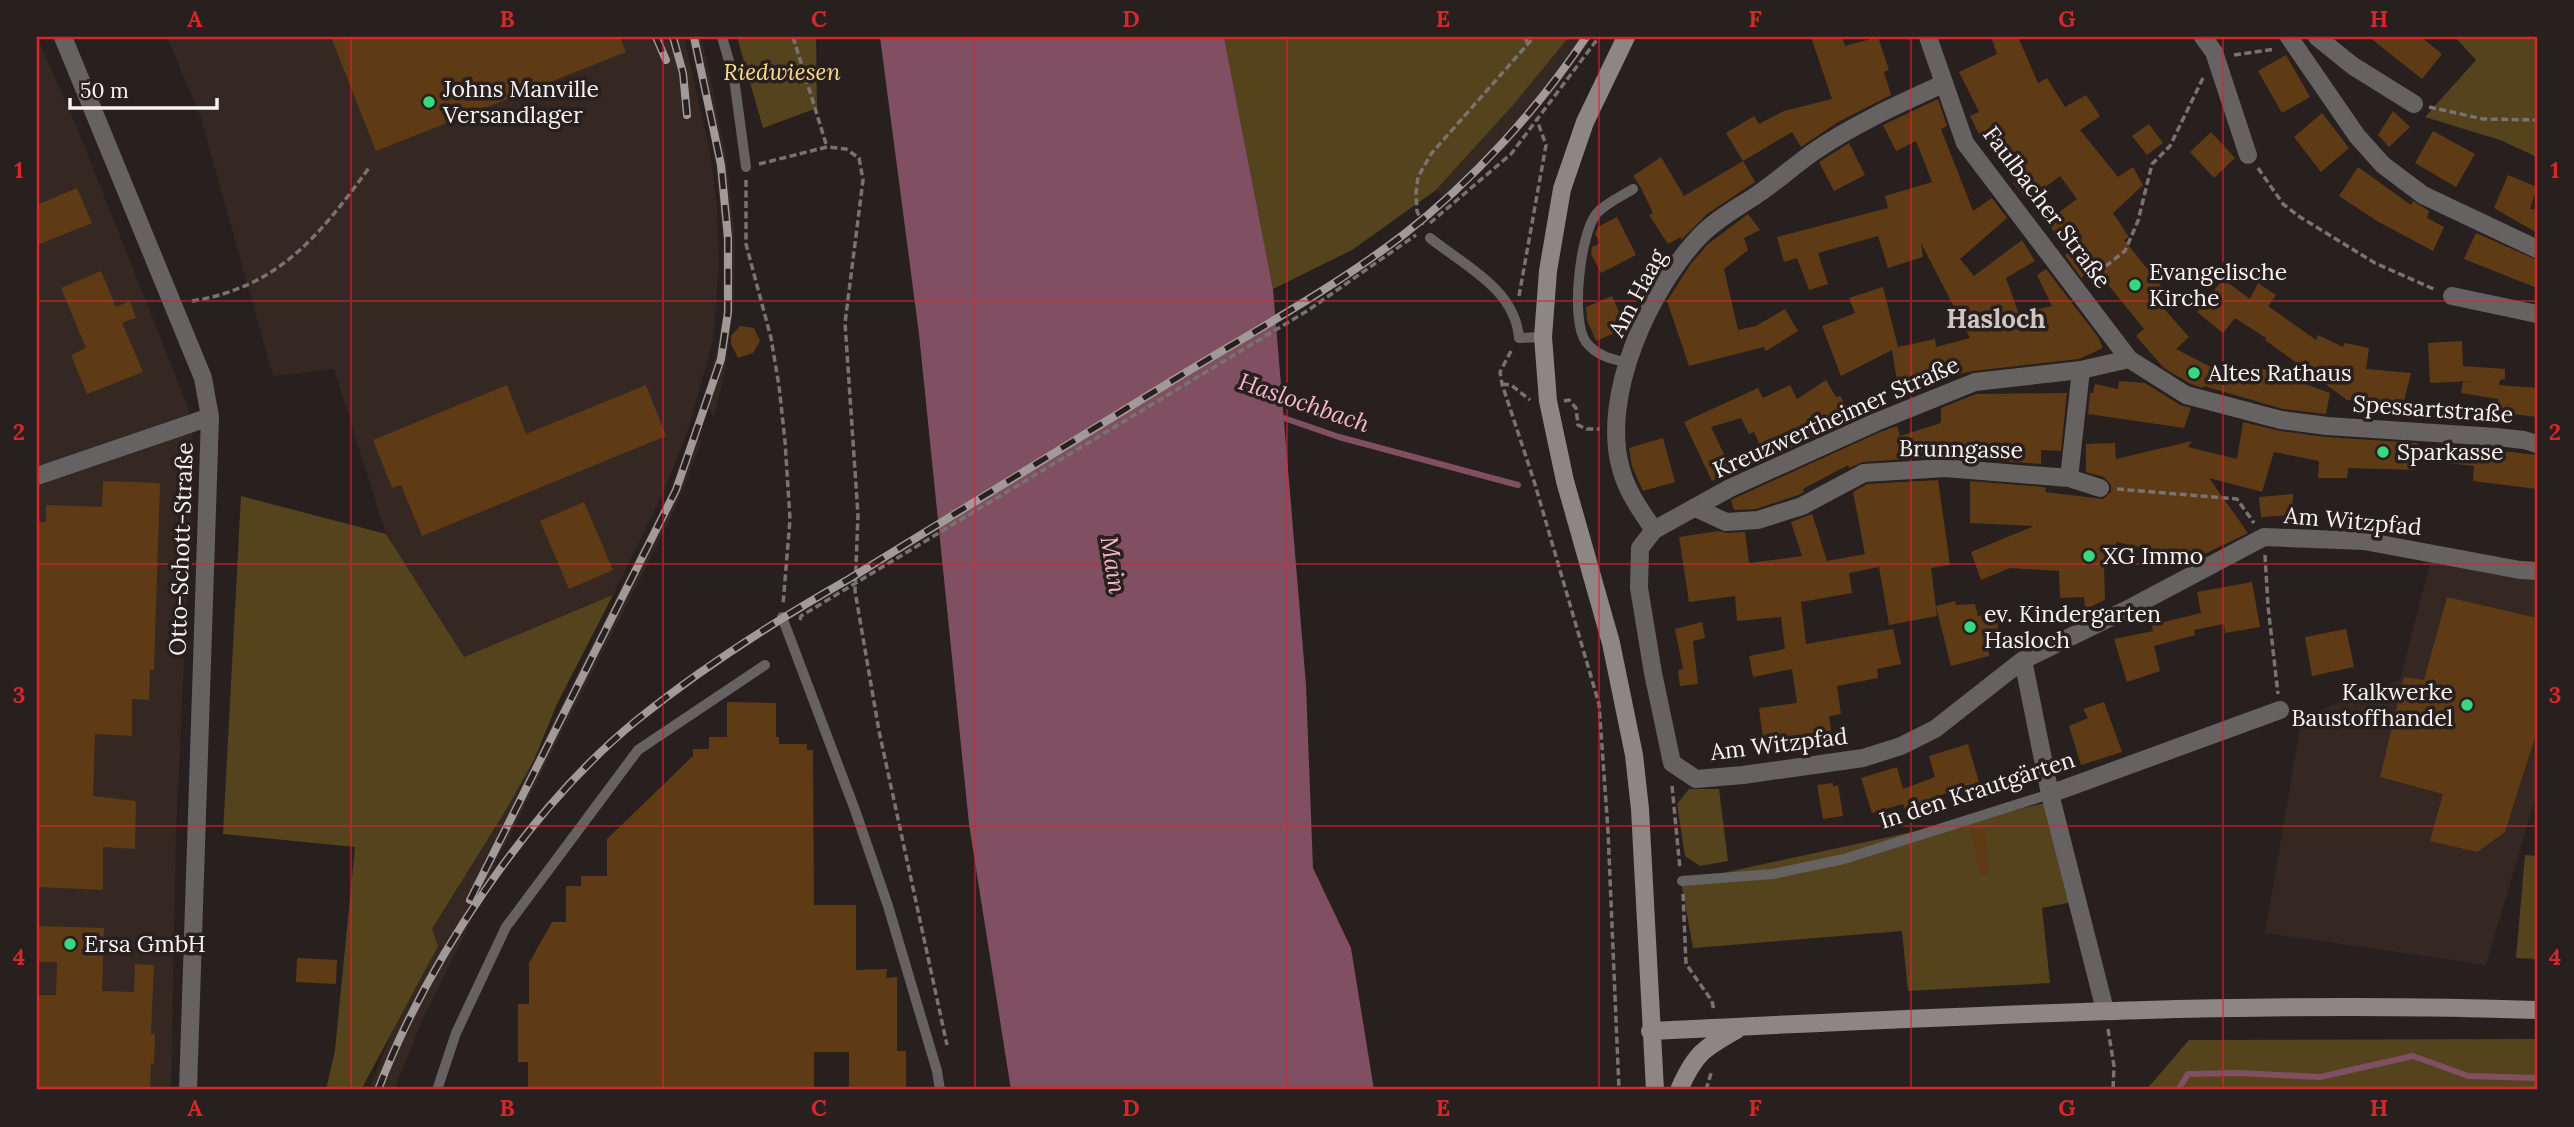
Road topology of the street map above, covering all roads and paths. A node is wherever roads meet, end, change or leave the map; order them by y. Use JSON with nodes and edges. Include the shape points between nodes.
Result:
{"nodes":[{"id":1,"x":62,"y":37,"type":"edge"},
{"id":2,"x":722,"y":37,"type":"edge"},
{"id":3,"x":793,"y":37,"type":"edge"},
{"id":4,"x":1525,"y":37,"type":"edge"},
{"id":5,"x":1534,"y":37,"type":"edge"},
{"id":6,"x":1599,"y":37,"type":"edge"},
{"id":7,"x":1626,"y":37,"type":"edge"},
{"id":8,"x":1928,"y":37,"type":"edge"},
{"id":9,"x":2203,"y":37,"type":"edge"},
{"id":10,"x":2316,"y":37,"type":"edge"},
{"id":11,"x":2292,"y":41,"type":"edge"},
{"id":12,"x":1528,"y":46,"type":"junction"},
{"id":13,"x":2215,"y":55,"type":"junction"},
{"id":14,"x":1943,"y":83,"type":"junction"},
{"id":15,"x":2414,"y":104,"type":"joint"},
{"id":16,"x":1537,"y":120,"type":"junction"},
{"id":17,"x":2537,"y":120,"type":"edge"},
{"id":18,"x":827,"y":146,"type":"junction"},
{"id":19,"x":2248,"y":155,"type":"joint"},
{"id":20,"x":746,"y":167,"type":"junction"},
{"id":21,"x":369,"y":168,"type":"dead end"},
{"id":22,"x":1633,"y":189,"type":"dead end"},
{"id":23,"x":1430,"y":238,"type":"joint"},
{"id":24,"x":2537,"y":249,"type":"edge"},
{"id":25,"x":2076,"y":288,"type":"junction"},
{"id":26,"x":2452,"y":296,"type":"joint"},
{"id":27,"x":172,"y":303,"type":"junction"},
{"id":28,"x":1512,"y":310,"type":"junction"},
{"id":29,"x":2537,"y":314,"type":"edge"},
{"id":30,"x":1543,"y":337,"type":"junction"},
{"id":31,"x":1519,"y":338,"type":"junction"},
{"id":32,"x":2129,"y":359,"type":"junction"},
{"id":33,"x":1628,"y":363,"type":"junction"},
{"id":34,"x":2081,"y":370,"type":"junction"},
{"id":35,"x":210,"y":417,"type":"junction"},
{"id":36,"x":2537,"y":444,"type":"edge"},
{"id":37,"x":37,"y":476,"type":"edge"},
{"id":38,"x":2069,"y":478,"type":"junction"},
{"id":39,"x":2100,"y":488,"type":"joint"},
{"id":40,"x":1696,"y":508,"type":"junction"},
{"id":41,"x":1654,"y":530,"type":"junction"},
{"id":42,"x":2264,"y":537,"type":"junction"},
{"id":43,"x":2537,"y":571,"type":"edge"},
{"id":44,"x":802,"y":616,"type":"dead end"},
{"id":45,"x":782,"y":617,"type":"joint"},
{"id":46,"x":2023,"y":660,"type":"junction"},
{"id":47,"x":765,"y":665,"type":"dead end"},
{"id":48,"x":2280,"y":710,"type":"joint"},
{"id":49,"x":1672,"y":763,"type":"junction"},
{"id":50,"x":2050,"y":794,"type":"junction"},
{"id":51,"x":1682,"y":881,"type":"junction"},
{"id":52,"x":2105,"y":1010,"type":"junction"},
{"id":53,"x":2537,"y":1010,"type":"edge"},
{"id":54,"x":1650,"y":1031,"type":"junction"},
{"id":55,"x":1718,"y":1034,"type":"junction"},
{"id":56,"x":949,"y":1055,"type":"dead end"},
{"id":57,"x":188,"y":1090,"type":"edge"},
{"id":58,"x":437,"y":1090,"type":"edge"},
{"id":59,"x":940,"y":1090,"type":"edge"},
{"id":60,"x":1619,"y":1090,"type":"edge"},
{"id":61,"x":1655,"y":1090,"type":"edge"},
{"id":62,"x":1679,"y":1090,"type":"edge"},
{"id":63,"x":1706,"y":1090,"type":"edge"},
{"id":64,"x":2113,"y":1090,"type":"edge"}],
"edges":[{"from":1,"to":27,"type":"street","name":"Otto-Schott-Straße"},
{"from":2,"to":20,"type":"lane","via":[[734,78]]},
{"from":3,"to":18,"type":"path"},
{"from":4,"to":12,"type":"path"},
{"from":5,"to":12,"type":"path"},
{"from":6,"to":16,"type":"path"},
{"from":7,"to":30,"type":"main road","via":[[1586,122],[1562,189]]},
{"from":8,"to":14,"type":"street","name":"Faulbacher Straße"},
{"from":9,"to":13,"type":"street"},
{"from":10,"to":15,"type":"street"},
{"from":11,"to":13,"type":"path"},
{"from":11,"to":24,"type":"street","via":[[2357,136],[2383,165],[2423,195]]},
{"from":12,"to":23,"type":"path","via":[[1431,154],[1418,177],[1417,211]]},
{"from":13,"to":19,"type":"street"},
{"from":13,"to":25,"type":"path","via":[[2170,146],[2152,164],[2138,221],[2125,251]]},
{"from":14,"to":25,"type":"street","name":"Faulbacher Straße","via":[[1965,143]]},
{"from":14,"to":33,"type":"street","name":"Am Haag","via":[[1814,152],[1701,235],[1670,273]]},
{"from":15,"to":17,"type":"path","via":[[2483,119]]},
{"from":16,"to":28,"type":"path","via":[[1546,145],[1521,287]]},
{"from":16,"to":44,"type":"path","via":[[1510,154],[1409,241],[1307,311]]},
{"from":18,"to":20,"type":"path"},
{"from":18,"to":56,"type":"path","via":[[846,149],[859,158],[863,180],[845,323],[858,516],[855,591]]},
{"from":19,"to":26,"type":"path","via":[[2283,204],[2300,217],[2375,262]]},
{"from":20,"to":45,"type":"path","via":[[746,244],[771,338],[786,452],[790,519]]},
{"from":21,"to":27,"type":"path","via":[[287,262],[259,281],[226,294]]},
{"from":22,"to":33,"type":"lane","via":[[1599,211],[1589,225],[1577,302],[1584,340],[1599,355]]},
{"from":23,"to":28,"type":"lane","via":[[1493,286]]},
{"from":25,"to":32,"type":"street","name":"Faulbacher Straße"},
{"from":26,"to":29,"type":"street"},
{"from":27,"to":35,"type":"street","name":"Otto-Schott-Straße","via":[[203,378]]},
{"from":28,"to":31,"type":"lane"},
{"from":30,"to":31,"type":"lane"},
{"from":30,"to":54,"type":"main road","via":[[1548,401],[1564,481],[1611,643],[1634,755]]},
{"from":31,"to":60,"type":"path","via":[[1500,372],[1502,384],[1599,704]]},
{"from":32,"to":34,"type":"street","name":"Kreuzwertheimer Straße"},
{"from":32,"to":36,"type":"street","name":"Spessartstraße","via":[[2186,395],[2281,420]]},
{"from":33,"to":41,"type":"street","name":"Am Haag","via":[[1616,428],[1620,468],[1634,501]]},
{"from":34,"to":38,"type":"street"},
{"from":34,"to":40,"type":"street","name":"Kreuzwertheimer Straße","via":[[1975,382],[1876,422]]},
{"from":35,"to":37,"type":"street"},
{"from":35,"to":57,"type":"street","name":"Otto-Schott-Straße"},
{"from":38,"to":39,"type":"street","name":"Brunngasse"},
{"from":38,"to":40,"type":"street","name":"Brunngasse","via":[[1944,468],[1864,473],[1802,506],[1758,520],[1726,522]]},
{"from":39,"to":42,"type":"path","via":[[2237,499]]},
{"from":40,"to":41,"type":"street","name":"Kreuzwertheimer Straße"},
{"from":41,"to":49,"type":"street","via":[[1640,548],[1639,588]]},
{"from":42,"to":43,"type":"street","name":"Am Witzpfad","via":[[2364,541]]},
{"from":42,"to":46,"type":"street","name":"Am Witzpfad"},
{"from":42,"to":48,"type":"path"},
{"from":45,"to":59,"type":"lane","via":[[888,906]]},
{"from":46,"to":49,"type":"street","name":"Am Witzpfad","via":[[1935,729],[1863,758],[1696,779]]},
{"from":46,"to":50,"type":"street"},
{"from":47,"to":58,"type":"lane","via":[[638,750],[506,928],[456,1033]]},
{"from":48,"to":50,"type":"street","name":"In den Krautgärten"},
{"from":49,"to":51,"type":"path"},
{"from":50,"to":51,"type":"lane","name":"In den Krautgärten","via":[[1844,859],[1773,874]]},
{"from":50,"to":52,"type":"street"},
{"from":51,"to":55,"type":"path","via":[[1686,964],[1712,1001]]},
{"from":52,"to":53,"type":"main road","via":[[2381,1006]]},
{"from":52,"to":55,"type":"main road","via":[[1741,1027]]},
{"from":52,"to":64,"type":"path"},
{"from":54,"to":55,"type":"main road"},
{"from":54,"to":61,"type":"main road"},
{"from":55,"to":62,"type":"main road","via":[[1688,1069]]},
{"from":55,"to":63,"type":"path"}]}
